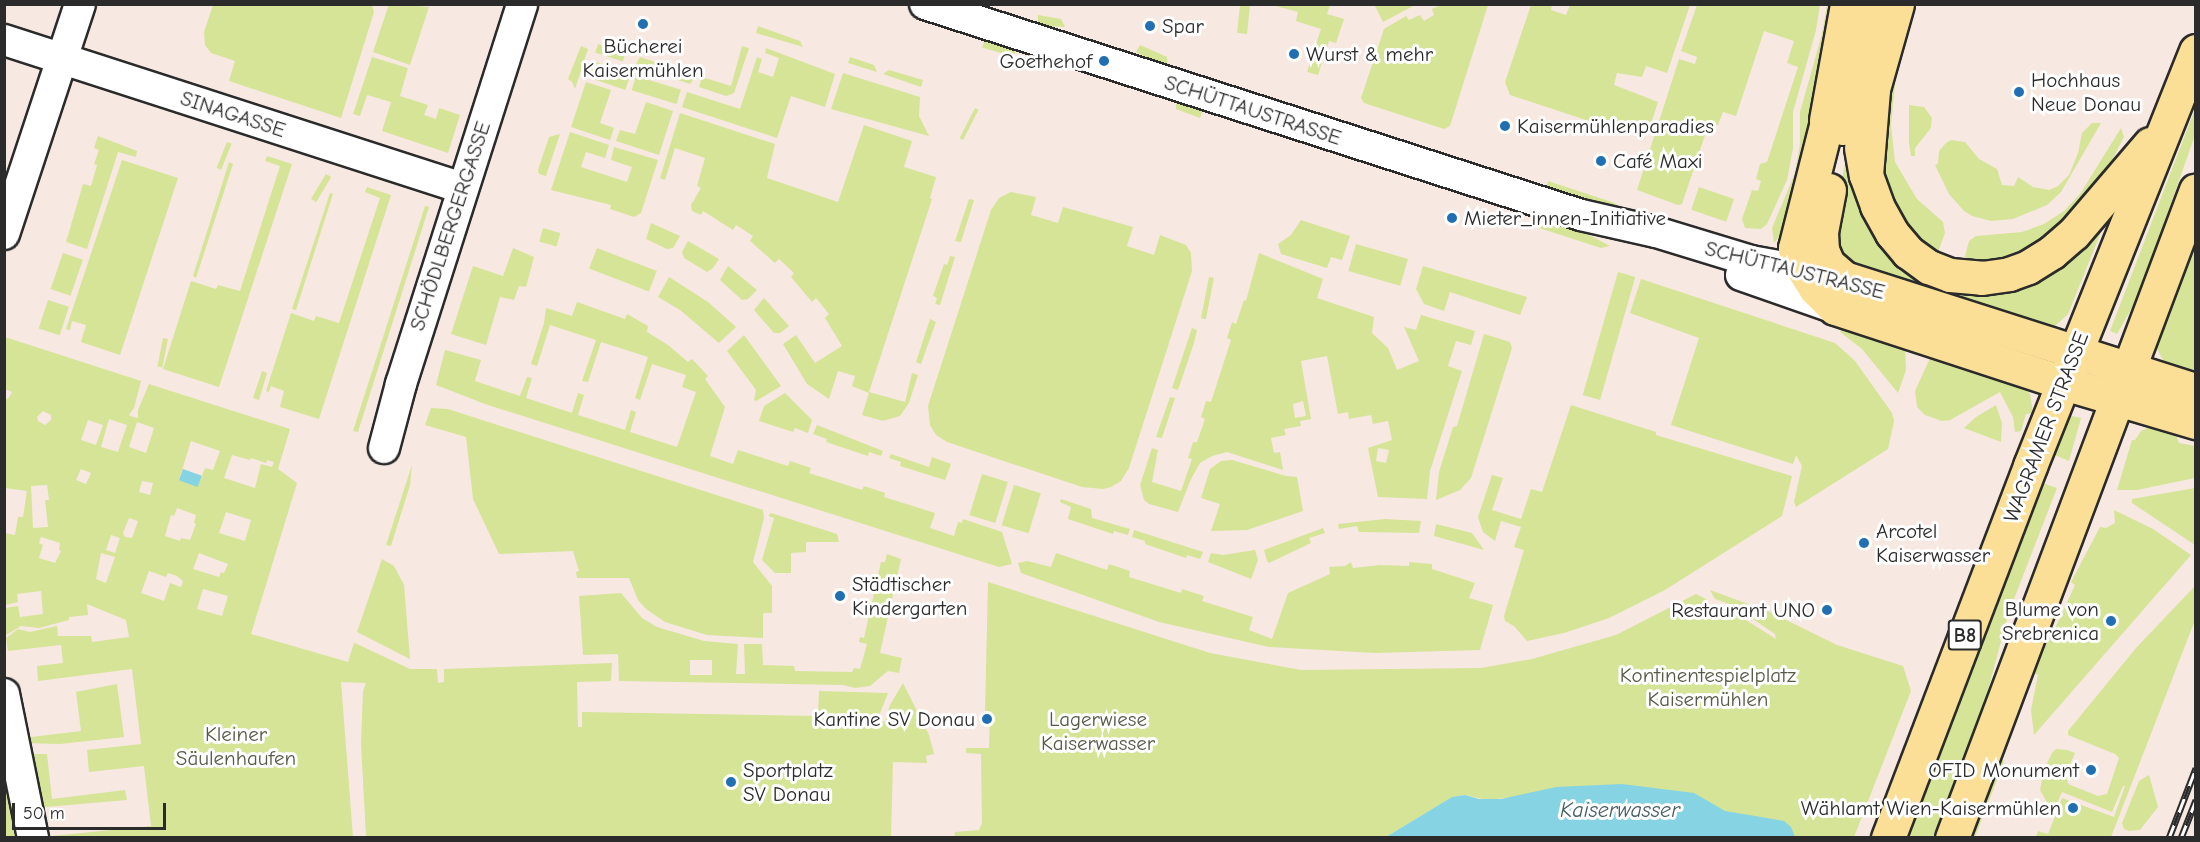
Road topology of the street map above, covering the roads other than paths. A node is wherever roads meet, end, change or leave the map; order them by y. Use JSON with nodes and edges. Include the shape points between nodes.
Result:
{"nodes":[{"id":1,"x":80,"y":4,"type":"edge"},
{"id":2,"x":522,"y":4,"type":"edge"},
{"id":3,"x":925,"y":4,"type":"edge"},
{"id":4,"x":1847,"y":4,"type":"edge"},
{"id":5,"x":1861,"y":4,"type":"edge"},
{"id":6,"x":1875,"y":4,"type":"edge"},
{"id":7,"x":1897,"y":4,"type":"edge"},
{"id":8,"x":4,"y":40,"type":"edge"},
{"id":9,"x":2196,"y":51,"type":"edge"},
{"id":10,"x":63,"y":58,"type":"junction"},
{"id":11,"x":1859,"y":70,"type":"junction"},
{"id":12,"x":1826,"y":120,"type":"junction"},
{"id":13,"x":2165,"y":126,"type":"junction"},
{"id":14,"x":1866,"y":175,"type":"junction"},
{"id":15,"x":461,"y":188,"type":"junction"},
{"id":16,"x":2196,"y":190,"type":"edge"},
{"id":17,"x":1810,"y":228,"type":"junction"},
{"id":18,"x":4,"y":234,"type":"edge"},
{"id":19,"x":1799,"y":267,"type":"junction"},
{"id":20,"x":1759,"y":272,"type":"junction"},
{"id":21,"x":1839,"y":293,"type":"junction"},
{"id":22,"x":2076,"y":352,"type":"junction"},
{"id":23,"x":2064,"y":382,"type":"junction"},
{"id":24,"x":2125,"y":383,"type":"junction"},
{"id":25,"x":2196,"y":390,"type":"edge"},
{"id":26,"x":2196,"y":422,"type":"edge"},
{"id":27,"x":384,"y":448,"type":"dead end"},
{"id":28,"x":4,"y":694,"type":"edge"},
{"id":29,"x":33,"y":837,"type":"edge"},
{"id":30,"x":1888,"y":837,"type":"edge"},
{"id":31,"x":1952,"y":837,"type":"edge"}],
"edges":[{"from":1,"to":10,"type":"street"},
{"from":2,"to":15,"type":"street","name":"SCHÖDLBERGERGASSE"},
{"from":3,"to":20,"type":"street","name":"SCHÜTTAUSTRASSE","via":[[1581,215],[1646,243]]},
{"from":4,"to":12,"type":"main road"},
{"from":5,"to":12,"type":"main road"},
{"from":6,"to":11,"type":"main road"},
{"from":7,"to":14,"type":"main road","via":[[1874,89]]},
{"from":8,"to":10,"type":"street","name":"SINAGASSE"},
{"from":9,"to":13,"type":"main road","name":"WAGRAMER STRASSE","number":"B8"},
{"from":10,"to":15,"type":"street","name":"SINAGASSE"},
{"from":10,"to":18,"type":"street"},
{"from":11,"to":14,"type":"main road","via":[[1857,122]]},
{"from":11,"to":17,"type":"main road"},
{"from":12,"to":17,"type":"main road"},
{"from":13,"to":14,"type":"main road","via":[[2074,233],[2028,267],[2009,274],[1982,278],[1950,275],[1929,267],[1908,252],[1892,233]]},
{"from":13,"to":22,"type":"main road","name":"WAGRAMER STRASSE","number":"B8"},
{"from":15,"to":27,"type":"street","name":"SCHÖDLBERGERGASSE"},
{"from":16,"to":24,"type":"main road"},
{"from":17,"to":19,"type":"main road","via":[[1795,248]]},
{"from":17,"to":20,"type":"street"},
{"from":17,"to":21,"type":"main road"},
{"from":19,"to":20,"type":"street","via":[[1776,278]]},
{"from":19,"to":21,"type":"main road","via":[[1815,288]]},
{"from":20,"to":21,"type":"street","name":"SCHÜTTAUSTRASSE"},
{"from":21,"to":22,"type":"main road","name":"SCHÜTTAUSTRASSE"},
{"from":21,"to":23,"type":"main road","name":"SCHÜTTAUSTRASSE"},
{"from":22,"to":23,"type":"main road","name":"WAGRAMER STRASSE","number":"B8"},
{"from":22,"to":24,"type":"main road","name":"SCHÜTTAUSTRASSE"},
{"from":23,"to":24,"type":"main road","name":"SCHÜTTAUSTRASSE"},
{"from":23,"to":30,"type":"main road","name":"WAGRAMER STRASSE","number":"B8"},
{"from":24,"to":25,"type":"main road"},
{"from":24,"to":26,"type":"main road"},
{"from":24,"to":31,"type":"main road"},
{"from":28,"to":29,"type":"street"}]}
